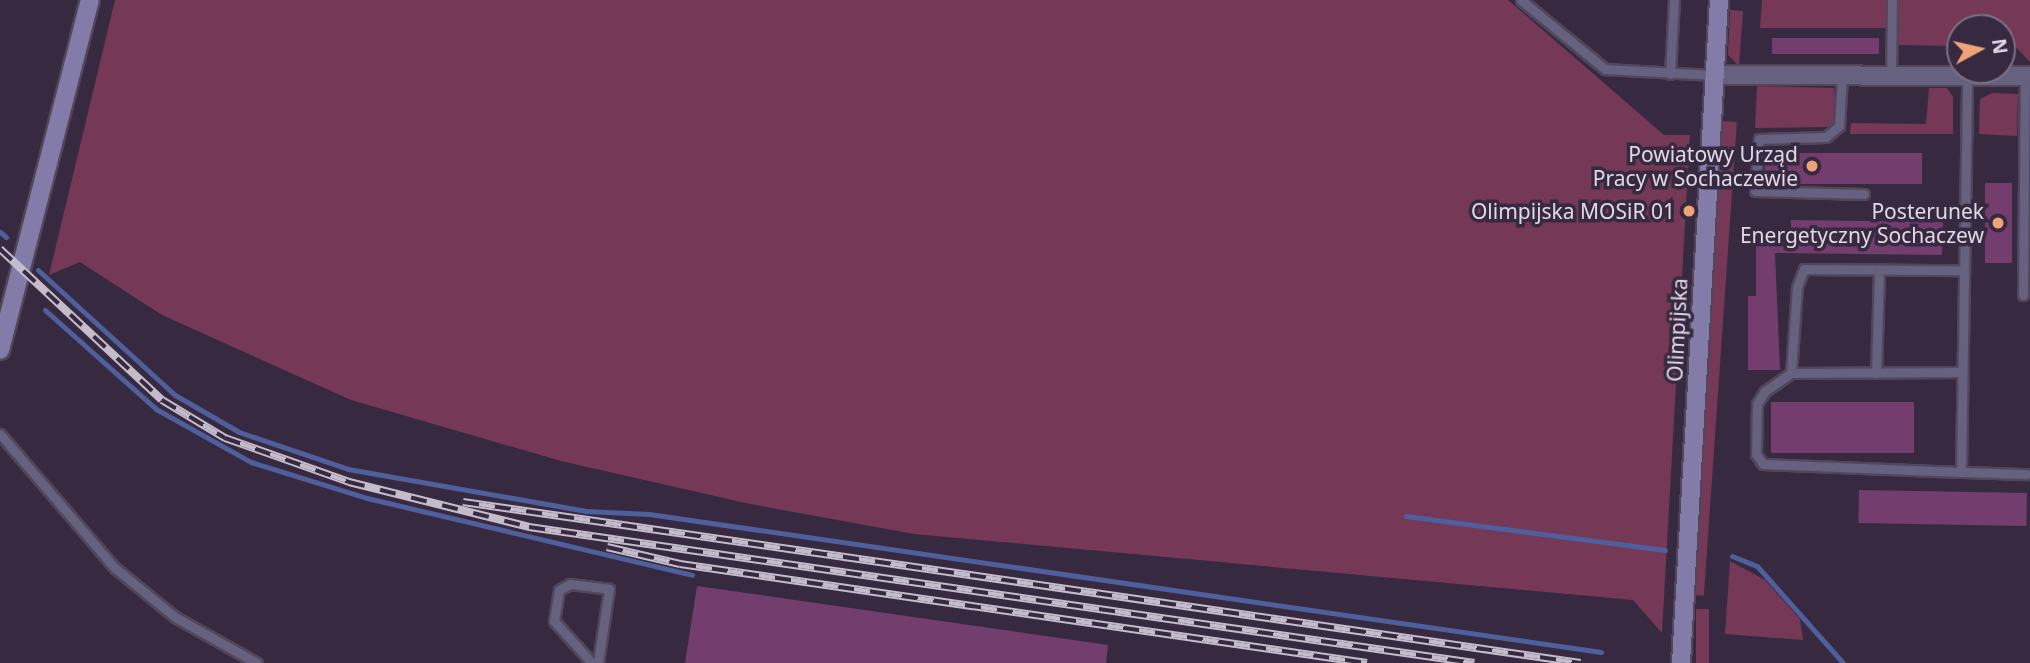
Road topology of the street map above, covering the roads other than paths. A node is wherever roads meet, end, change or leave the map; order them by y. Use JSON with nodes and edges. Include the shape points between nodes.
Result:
{"nodes":[{"id":1,"x":90,"y":0,"type":"edge"},
{"id":2,"x":1521,"y":0,"type":"edge"},
{"id":3,"x":1674,"y":0,"type":"edge"},
{"id":4,"x":1719,"y":0,"type":"edge"},
{"id":5,"x":1892,"y":0,"type":"edge"},
{"id":6,"x":1670,"y":74,"type":"junction"},
{"id":7,"x":1714,"y":75,"type":"junction"},
{"id":8,"x":1842,"y":76,"type":"junction"},
{"id":9,"x":1891,"y":76,"type":"junction"},
{"id":10,"x":1946,"y":76,"type":"edge"},
{"id":11,"x":2028,"y":76,"type":"edge"},
{"id":12,"x":1967,"y":84,"type":"edge"},
{"id":13,"x":1864,"y":194,"type":"dead end"},
{"id":14,"x":1879,"y":269,"type":"junction"},
{"id":15,"x":1962,"y":270,"type":"junction"},
{"id":16,"x":2023,"y":295,"type":"dead end"},
{"id":17,"x":0,"y":350,"type":"edge"},
{"id":18,"x":1959,"y":372,"type":"junction"},
{"id":19,"x":1791,"y":373,"type":"junction"},
{"id":20,"x":1876,"y":373,"type":"junction"},
{"id":21,"x":0,"y":434,"type":"edge"},
{"id":22,"x":1961,"y":472,"type":"junction"},
{"id":23,"x":2026,"y":474,"type":"dead end"},
{"id":24,"x":257,"y":663,"type":"edge"},
{"id":25,"x":592,"y":663,"type":"edge"},
{"id":26,"x":598,"y":663,"type":"edge"},
{"id":27,"x":1681,"y":663,"type":"edge"}],
"edges":[{"from":1,"to":17,"type":"street"},
{"from":2,"to":6,"type":"lane","via":[[1605,69]]},
{"from":3,"to":6,"type":"lane"},
{"from":4,"to":7,"type":"street","name":"Olimpijska"},
{"from":5,"to":9,"type":"lane"},
{"from":6,"to":7,"type":"lane"},
{"from":7,"to":8,"type":"street"},
{"from":7,"to":27,"type":"street","name":"Olimpijska"},
{"from":8,"to":9,"type":"street"},
{"from":8,"to":13,"type":"lane","via":[[1839,126],[1826,137],[1759,139],[1755,191]]},
{"from":9,"to":10,"type":"street"},
{"from":11,"to":16,"type":"lane"},
{"from":12,"to":15,"type":"lane"},
{"from":14,"to":15,"type":"lane"},
{"from":14,"to":19,"type":"lane","via":[[1804,269],[1797,287]]},
{"from":14,"to":20,"type":"lane"},
{"from":15,"to":18,"type":"lane"},
{"from":18,"to":20,"type":"lane"},
{"from":18,"to":22,"type":"lane"},
{"from":19,"to":20,"type":"lane"},
{"from":19,"to":22,"type":"lane","via":[[1765,391],[1757,404],[1756,454],[1763,464]]},
{"from":21,"to":24,"type":"lane","via":[[115,568],[175,617]]},
{"from":22,"to":23,"type":"lane"},
{"from":25,"to":26,"type":"lane","via":[[554,621],[559,590],[570,584],[608,589]]}]}
